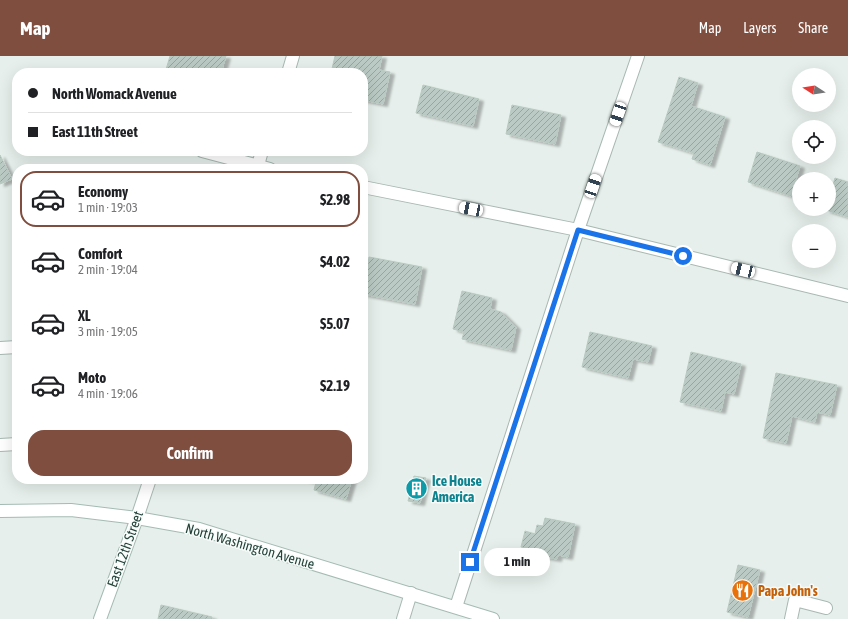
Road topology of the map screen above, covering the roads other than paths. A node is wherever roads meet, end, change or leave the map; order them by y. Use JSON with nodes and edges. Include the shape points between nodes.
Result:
{"nodes":[{"id":1,"x":293,"y":56,"type":"edge"},
{"id":2,"x":638,"y":56,"type":"edge"},
{"id":3,"x":289,"y":68,"type":"edge"},
{"id":4,"x":218,"y":156,"type":"edge"},
{"id":5,"x":244,"y":164,"type":"edge"},
{"id":6,"x":368,"y":188,"type":"edge"},
{"id":7,"x":578,"y":230,"type":"junction"},
{"id":8,"x":848,"y":296,"type":"edge"},
{"id":9,"x":12,"y":347,"type":"edge"},
{"id":10,"x":0,"y":348,"type":"edge"},
{"id":11,"x":12,"y":444,"type":"edge"},
{"id":12,"x":0,"y":445,"type":"edge"},
{"id":13,"x":148,"y":484,"type":"edge"},
{"id":14,"x":0,"y":511,"type":"edge"},
{"id":15,"x":137,"y":518,"type":"junction"},
{"id":16,"x":411,"y":593,"type":"junction"},
{"id":17,"x":456,"y":607,"type":"junction"},
{"id":18,"x":826,"y":608,"type":"dead end"},
{"id":19,"x":100,"y":619,"type":"edge"},
{"id":20,"x":403,"y":619,"type":"edge"},
{"id":21,"x":493,"y":619,"type":"edge"},
{"id":22,"x":790,"y":619,"type":"edge"}],
"edges":[{"from":1,"to":3,"type":"street"},
{"from":2,"to":7,"type":"street"},
{"from":4,"to":5,"type":"street"},
{"from":6,"to":7,"type":"street"},
{"from":7,"to":8,"type":"street"},
{"from":7,"to":17,"type":"street"},
{"from":9,"to":10,"type":"street"},
{"from":11,"to":12,"type":"street"},
{"from":13,"to":15,"type":"street","name":"East 12th Street"},
{"from":14,"to":15,"type":"street","name":"North Washington Avenue","via":[[71,510]]},
{"from":15,"to":16,"type":"street","name":"North Washington Avenue","via":[[199,529]]},
{"from":15,"to":19,"type":"street","name":"East 12th Street"},
{"from":16,"to":17,"type":"street","name":"North Washington Avenue"},
{"from":16,"to":20,"type":"street"},
{"from":17,"to":21,"type":"street","name":"North Washington Avenue"},
{"from":18,"to":22,"type":"street","via":[[795,600]]}]}
